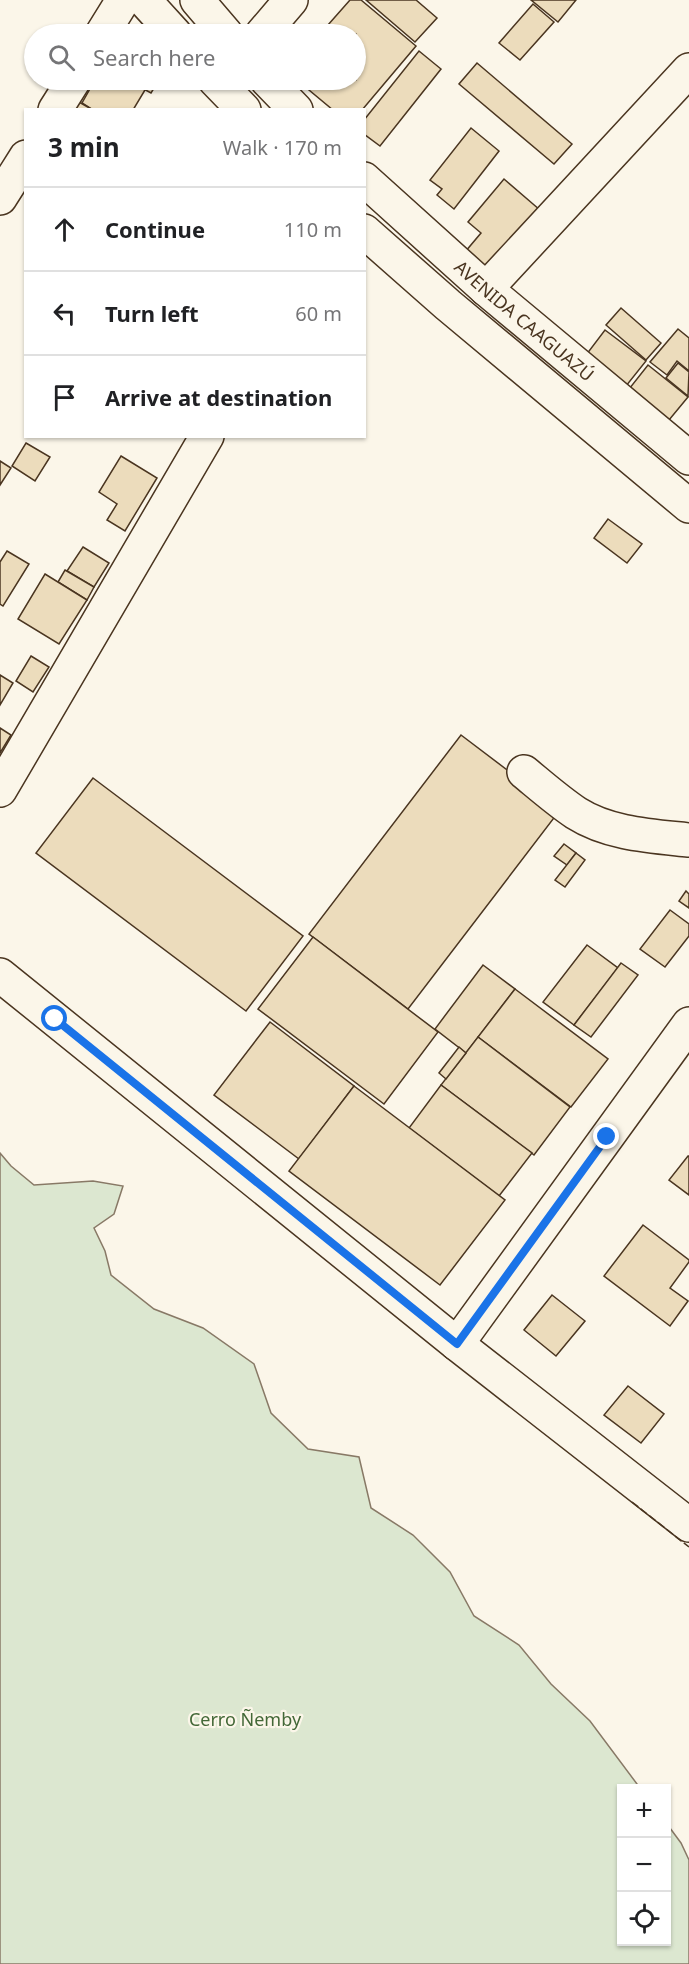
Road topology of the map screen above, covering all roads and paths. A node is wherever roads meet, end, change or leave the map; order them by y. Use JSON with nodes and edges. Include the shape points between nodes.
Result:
{"nodes":[{"id":1,"x":123,"y":0,"type":"edge"},
{"id":2,"x":144,"y":0,"type":"edge"},
{"id":3,"x":197,"y":0,"type":"edge"},
{"id":4,"x":291,"y":0,"type":"edge"},
{"id":5,"x":108,"y":24,"type":"edge"},
{"id":6,"x":166,"y":24,"type":"edge"},
{"id":7,"x":217,"y":24,"type":"edge"},
{"id":8,"x":271,"y":24,"type":"edge"},
{"id":9,"x":689,"y":70,"type":"edge"},
{"id":10,"x":68,"y":90,"type":"edge"},
{"id":11,"x":226,"y":90,"type":"edge"},
{"id":12,"x":277,"y":90,"type":"edge"},
{"id":13,"x":56,"y":108,"type":"edge"},
{"id":14,"x":242,"y":108,"type":"edge"},
{"id":15,"x":294,"y":108,"type":"edge"},
{"id":16,"x":24,"y":160,"type":"edge"},
{"id":17,"x":366,"y":181,"type":"edge"},
{"id":18,"x":0,"y":198,"type":"edge"},
{"id":19,"x":366,"y":233,"type":"edge"},
{"id":20,"x":486,"y":289,"type":"junction"},
{"id":21,"x":206,"y":438,"type":"edge"},
{"id":22,"x":689,"y":458,"type":"edge"},
{"id":23,"x":689,"y":506,"type":"edge"},
{"id":24,"x":524,"y":772,"type":"dead end"},
{"id":25,"x":0,"y":789,"type":"edge"},
{"id":26,"x":689,"y":840,"type":"edge"},
{"id":27,"x":0,"y":975,"type":"edge"},
{"id":28,"x":689,"y":1024,"type":"edge"},
{"id":29,"x":457,"y":1344,"type":"junction"},
{"id":30,"x":689,"y":1525,"type":"edge"}],
"edges":[{"from":1,"to":5,"type":"street"},
{"from":2,"to":6,"type":"street"},
{"from":3,"to":7,"type":"street"},
{"from":4,"to":8,"type":"street"},
{"from":9,"to":20,"type":"street"},
{"from":10,"to":13,"type":"street"},
{"from":11,"to":14,"type":"street"},
{"from":12,"to":15,"type":"street"},
{"from":16,"to":18,"type":"street"},
{"from":17,"to":20,"type":"street","name":"AVENIDA CAAGUAZÚ"},
{"from":19,"to":23,"type":"street","name":"AVENIDA CAAGUAZÚ"},
{"from":20,"to":22,"type":"street","name":"AVENIDA CAAGUAZÚ"},
{"from":21,"to":25,"type":"street"},
{"from":24,"to":26,"type":"street","via":[[577,814],[610,829]]},
{"from":27,"to":29,"type":"street"},
{"from":28,"to":29,"type":"street"},
{"from":29,"to":30,"type":"street"}]}
